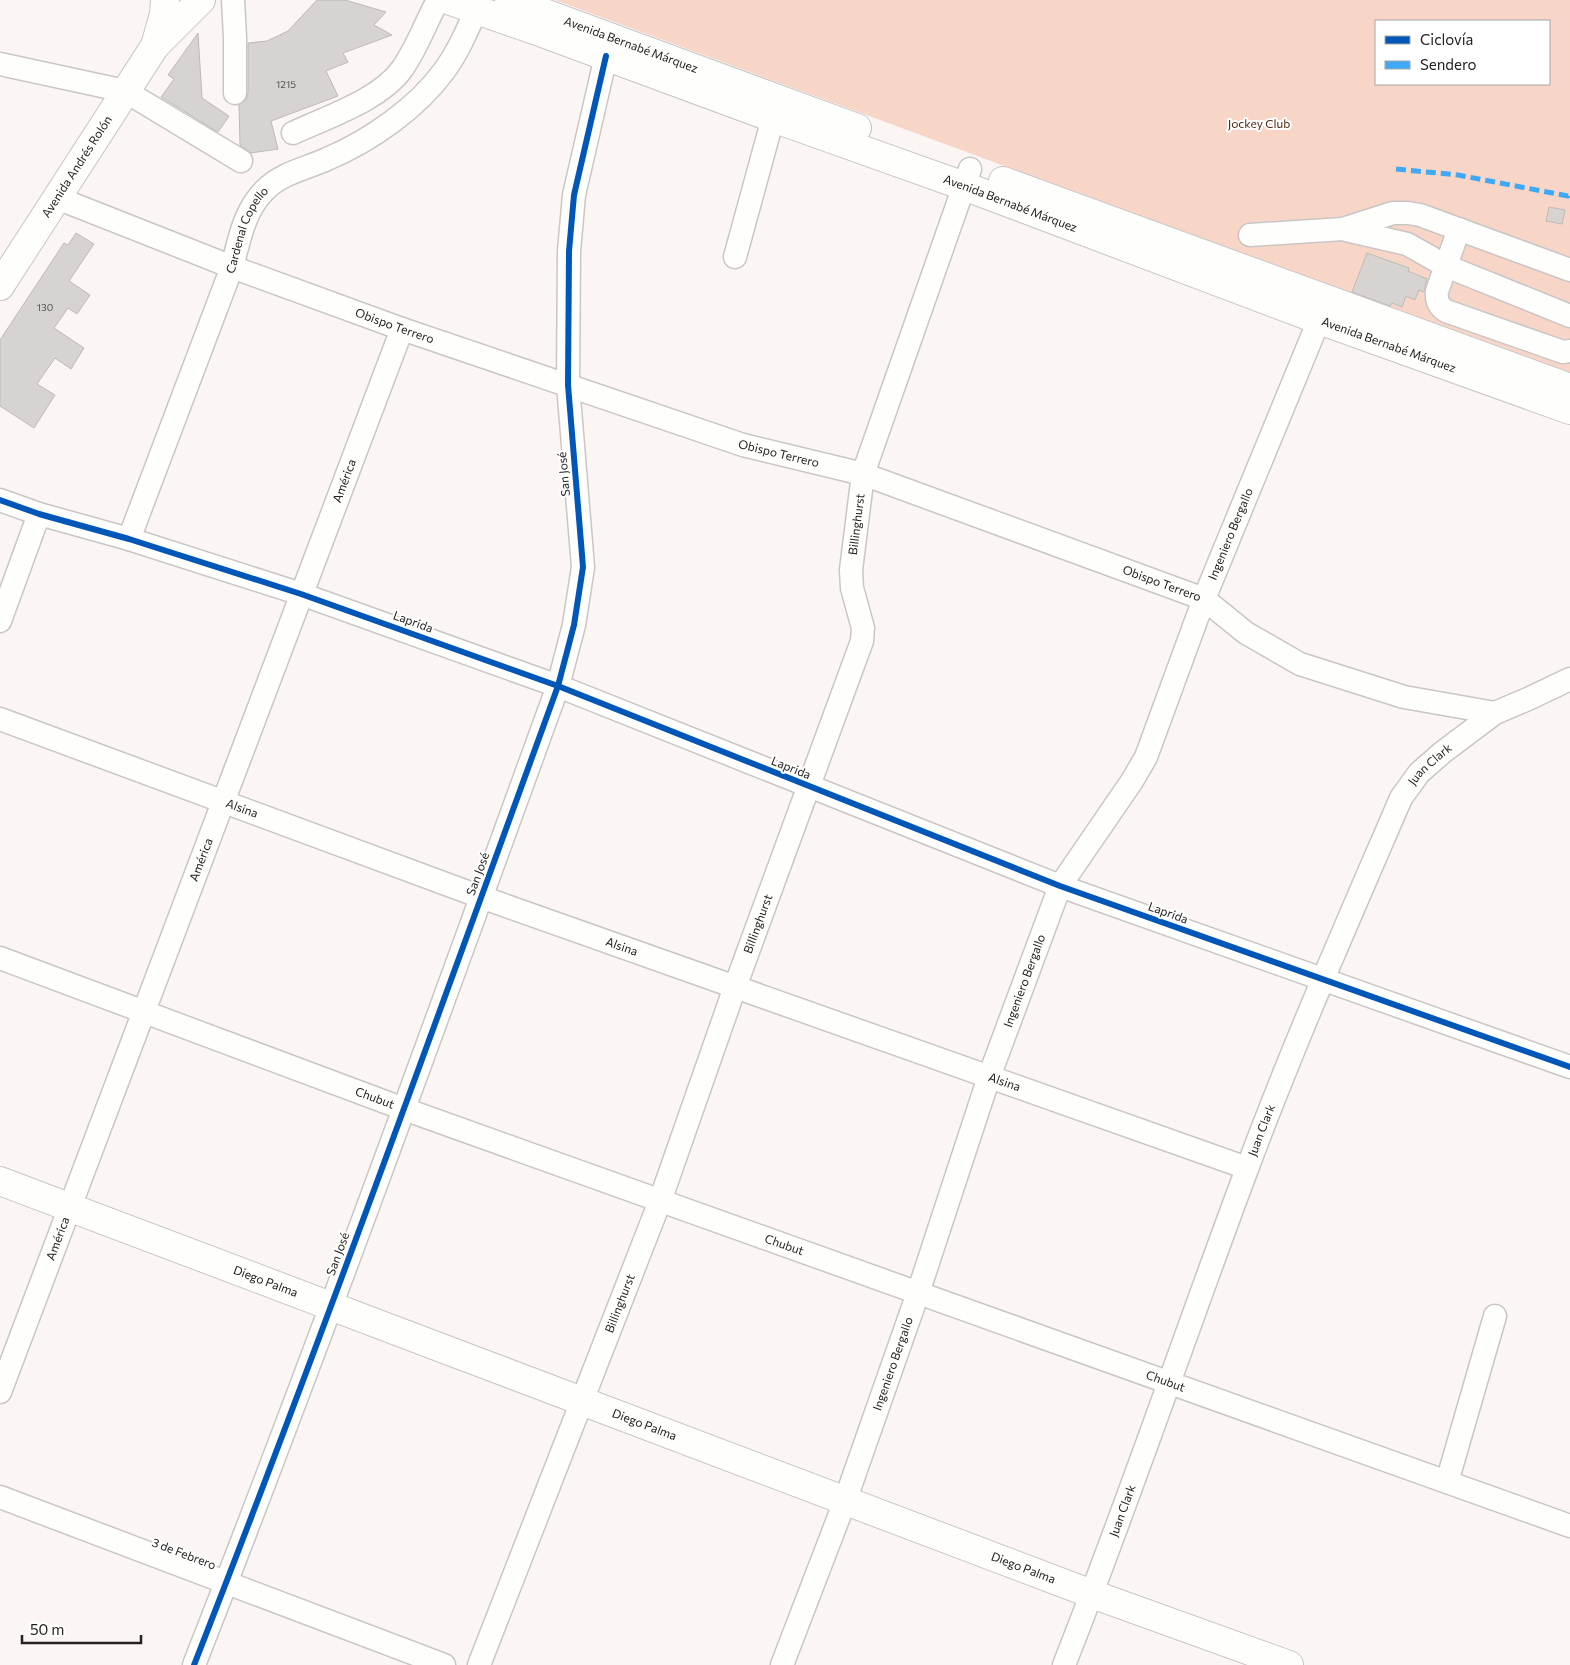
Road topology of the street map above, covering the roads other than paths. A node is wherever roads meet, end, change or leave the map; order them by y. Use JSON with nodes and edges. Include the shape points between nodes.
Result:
{"nodes":[{"id":1,"x":165,"y":0,"type":"edge"},
{"id":2,"x":201,"y":0,"type":"edge"},
{"id":3,"x":438,"y":0,"type":"edge"},
{"id":4,"x":448,"y":0,"type":"edge"},
{"id":5,"x":509,"y":0,"type":"edge"},
{"id":6,"x":238,"y":1,"type":"edge"},
{"id":7,"x":476,"y":10,"type":"junction"},
{"id":8,"x":155,"y":46,"type":"junction"},
{"id":9,"x":606,"y":56,"type":"junction"},
{"id":10,"x":0,"y":64,"type":"edge"},
{"id":11,"x":125,"y":90,"type":"junction"},
{"id":12,"x":235,"y":93,"type":"dead end"},
{"id":13,"x":773,"y":118,"type":"junction"},
{"id":14,"x":293,"y":133,"type":"dead end"},
{"id":15,"x":241,"y":161,"type":"dead end"},
{"id":16,"x":967,"y":177,"type":"junction"},
{"id":17,"x":56,"y":198,"type":"junction"},
{"id":18,"x":1343,"y":229,"type":"junction"},
{"id":19,"x":1459,"y":229,"type":"junction"},
{"id":20,"x":1250,"y":235,"type":"dead end"},
{"id":21,"x":735,"y":257,"type":"dead end"},
{"id":22,"x":1446,"y":266,"type":"junction"},
{"id":23,"x":232,"y":267,"type":"junction"},
{"id":24,"x":1570,"y":270,"type":"edge"},
{"id":25,"x":1,"y":281,"type":"edge"},
{"id":26,"x":1570,"y":316,"type":"edge"},
{"id":27,"x":1319,"y":320,"type":"junction"},
{"id":28,"x":402,"y":329,"type":"junction"},
{"id":29,"x":1570,"y":351,"type":"edge"},
{"id":30,"x":568,"y":385,"type":"junction"},
{"id":31,"x":1570,"y":388,"type":"edge"},
{"id":32,"x":1570,"y":410,"type":"edge"},
{"id":33,"x":864,"y":474,"type":"junction"},
{"id":34,"x":0,"y":500,"type":"edge"},
{"id":35,"x":39,"y":514,"type":"junction"},
{"id":36,"x":129,"y":539,"type":"junction"},
{"id":37,"x":301,"y":594,"type":"junction"},
{"id":38,"x":1204,"y":599,"type":"junction"},
{"id":39,"x":0,"y":621,"type":"edge"},
{"id":40,"x":1570,"y":679,"type":"edge"},
{"id":41,"x":558,"y":686,"type":"junction"},
{"id":42,"x":1495,"y":713,"type":"junction"},
{"id":43,"x":0,"y":719,"type":"edge"},
{"id":44,"x":808,"y":787,"type":"junction"},
{"id":45,"x":224,"y":801,"type":"junction"},
{"id":46,"x":1060,"y":886,"type":"junction"},
{"id":47,"x":481,"y":897,"type":"junction"},
{"id":48,"x":0,"y":958,"type":"edge"},
{"id":49,"x":1322,"y":980,"type":"junction"},
{"id":50,"x":735,"y":986,"type":"junction"},
{"id":51,"x":144,"y":1012,"type":"junction"},
{"id":52,"x":1570,"y":1067,"type":"edge"},
{"id":53,"x":989,"y":1077,"type":"junction"},
{"id":54,"x":404,"y":1109,"type":"junction"},
{"id":55,"x":1247,"y":1168,"type":"junction"},
{"id":56,"x":0,"y":1181,"type":"edge"},
{"id":57,"x":660,"y":1200,"type":"junction"},
{"id":58,"x":70,"y":1208,"type":"junction"},
{"id":59,"x":918,"y":1292,"type":"junction"},
{"id":60,"x":331,"y":1306,"type":"junction"},
{"id":61,"x":1495,"y":1316,"type":"dead end"},
{"id":62,"x":1170,"y":1382,"type":"junction"},
{"id":63,"x":0,"y":1392,"type":"edge"},
{"id":64,"x":582,"y":1402,"type":"junction"},
{"id":65,"x":1447,"y":1482,"type":"junction"},
{"id":66,"x":0,"y":1497,"type":"edge"},
{"id":67,"x":845,"y":1501,"type":"junction"},
{"id":68,"x":1570,"y":1526,"type":"edge"},
{"id":69,"x":226,"y":1582,"type":"junction"},
{"id":70,"x":1092,"y":1594,"type":"junction"},
{"id":71,"x":194,"y":1665,"type":"edge"},
{"id":72,"x":444,"y":1665,"type":"edge"},
{"id":73,"x":479,"y":1665,"type":"edge"},
{"id":74,"x":782,"y":1665,"type":"edge"},
{"id":75,"x":1064,"y":1665,"type":"edge"},
{"id":76,"x":1289,"y":1665,"type":"edge"}],
"edges":[{"from":1,"to":8,"type":"main road","name":"Avenida Andrés Rolón"},
{"from":2,"to":8,"type":"main road","name":"Avenida Andrés Rolón"},
{"from":3,"to":14,"type":"street","via":[[411,55],[391,81],[367,98]]},
{"from":4,"to":7,"type":"main road","name":"Avenida Bernabé Márquez"},
{"from":5,"to":16,"type":"main road","name":"Avenida Bernabé Márquez"},
{"from":6,"to":12,"type":"street"},
{"from":7,"to":9,"type":"main road","name":"Avenida Bernabé Márquez"},
{"from":7,"to":23,"type":"street","name":"Cardenal Copello","via":[[444,72],[400,116],[328,159],[275,180],[262,193],[244,223]]},
{"from":8,"to":11,"type":"main road","name":"Avenida Andrés Rolón"},
{"from":9,"to":13,"type":"main road","name":"Avenida Bernabé Márquez"},
{"from":9,"to":30,"type":"street","name":"San José","via":[[574,195],[569,251]]},
{"from":10,"to":11,"type":"street"},
{"from":11,"to":15,"type":"street"},
{"from":11,"to":17,"type":"main road","name":"Avenida Andrés Rolón"},
{"from":13,"to":16,"type":"main road","name":"Avenida Bernabé Márquez"},
{"from":13,"to":21,"type":"street"},
{"from":16,"to":27,"type":"main road","name":"Avenida Bernabé Márquez"},
{"from":16,"to":31,"type":"main road","name":"Avenida Bernabé Márquez"},
{"from":16,"to":33,"type":"street","name":"Billinghurst"},
{"from":17,"to":23,"type":"street","name":"Obispo Terrero"},
{"from":17,"to":25,"type":"main road","name":"Avenida Andrés Rolón"},
{"from":18,"to":19,"type":"street","via":[[1393,213],[1408,212]]},
{"from":18,"to":20,"type":"street"},
{"from":18,"to":22,"type":"street","via":[[1407,244]]},
{"from":19,"to":22,"type":"street"},
{"from":19,"to":24,"type":"street"},
{"from":22,"to":26,"type":"street"},
{"from":22,"to":29,"type":"street","via":[[1436,297],[1446,312],[1563,352]]},
{"from":23,"to":28,"type":"street","name":"Obispo Terrero"},
{"from":23,"to":36,"type":"street","name":"Cardenal Copello"},
{"from":27,"to":32,"type":"main road","name":"Avenida Bernabé Márquez"},
{"from":27,"to":38,"type":"street","name":"Ingeniero Bergallo"},
{"from":28,"to":30,"type":"street","name":"Obispo Terrero"},
{"from":28,"to":37,"type":"street","name":"América"},
{"from":30,"to":33,"type":"street","name":"Obispo Terrero","via":[[743,445]]},
{"from":30,"to":41,"type":"street","name":"San José","via":[[583,567],[574,625]]},
{"from":33,"to":38,"type":"street","name":"Obispo Terrero"},
{"from":33,"to":44,"type":"street","name":"Billinghurst","via":[[851,570],[852,588],[863,628],[862,641]]},
{"from":34,"to":35,"type":"street","name":"Laprida"},
{"from":35,"to":36,"type":"street","name":"Laprida"},
{"from":35,"to":39,"type":"street"},
{"from":36,"to":37,"type":"street","name":"Laprida"},
{"from":37,"to":41,"type":"street","name":"Laprida"},
{"from":37,"to":45,"type":"street","name":"América"},
{"from":38,"to":42,"type":"street","name":"Obispo Terrero","via":[[1246,633],[1300,664],[1404,697]]},
{"from":38,"to":46,"type":"street","name":"Ingeniero Bergallo","via":[[1146,757]]},
{"from":40,"to":42,"type":"street","name":"Juan Clark"},
{"from":41,"to":44,"type":"street","name":"Laprida"},
{"from":41,"to":47,"type":"street","name":"San José"},
{"from":42,"to":49,"type":"street","name":"Juan Clark","via":[[1419,773],[1401,798]]},
{"from":43,"to":45,"type":"street","name":"Alsina"},
{"from":44,"to":46,"type":"street","name":"Laprida"},
{"from":44,"to":50,"type":"street","name":"Billinghurst"},
{"from":45,"to":47,"type":"street","name":"Alsina"},
{"from":45,"to":51,"type":"street","name":"América"},
{"from":46,"to":49,"type":"street","name":"Laprida"},
{"from":46,"to":53,"type":"street","name":"Ingeniero Bergallo"},
{"from":47,"to":50,"type":"street","name":"Alsina"},
{"from":47,"to":54,"type":"street","name":"San José"},
{"from":48,"to":51,"type":"street","name":"Chubut"},
{"from":49,"to":52,"type":"street","name":"Laprida"},
{"from":49,"to":55,"type":"street","name":"Juan Clark"},
{"from":50,"to":53,"type":"street","name":"Alsina"},
{"from":50,"to":57,"type":"street","name":"Billinghurst"},
{"from":51,"to":54,"type":"street","name":"Chubut"},
{"from":51,"to":58,"type":"street","name":"América"},
{"from":53,"to":55,"type":"street","name":"Alsina"},
{"from":53,"to":59,"type":"street","name":"Ingeniero Bergallo"},
{"from":54,"to":57,"type":"street","name":"Chubut"},
{"from":54,"to":60,"type":"street","name":"San José"},
{"from":55,"to":62,"type":"street","name":"Juan Clark"},
{"from":56,"to":58,"type":"main road","name":"Diego Palma"},
{"from":57,"to":59,"type":"street","name":"Chubut"},
{"from":57,"to":64,"type":"street","name":"Billinghurst"},
{"from":58,"to":60,"type":"main road","name":"Diego Palma"},
{"from":58,"to":63,"type":"street","name":"América"},
{"from":59,"to":62,"type":"street","name":"Chubut"},
{"from":59,"to":67,"type":"street","name":"Ingeniero Bergallo"},
{"from":60,"to":64,"type":"main road","name":"Diego Palma"},
{"from":60,"to":69,"type":"street","name":"San José"},
{"from":61,"to":65,"type":"street"},
{"from":62,"to":65,"type":"street","name":"Chubut"},
{"from":62,"to":70,"type":"street","name":"Juan Clark"},
{"from":64,"to":67,"type":"main road","name":"Diego Palma"},
{"from":64,"to":73,"type":"street","name":"Billinghurst"},
{"from":65,"to":68,"type":"street","name":"Chubut"},
{"from":66,"to":69,"type":"street","name":"3 de Febrero"},
{"from":67,"to":70,"type":"main road","name":"Diego Palma"},
{"from":67,"to":74,"type":"street","name":"Ingeniero Bergallo"},
{"from":69,"to":71,"type":"street","name":"San José"},
{"from":69,"to":72,"type":"street","name":"3 de Febrero"},
{"from":70,"to":75,"type":"street","name":"Juan Clark"},
{"from":70,"to":76,"type":"main road","name":"Diego Palma"}]}
